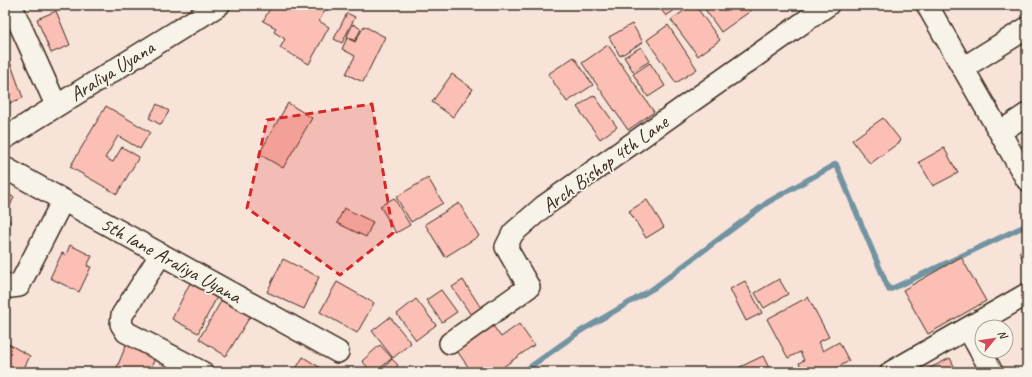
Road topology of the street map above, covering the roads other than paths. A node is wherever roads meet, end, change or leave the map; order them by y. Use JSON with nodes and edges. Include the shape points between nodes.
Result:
{"nodes":[{"id":1,"x":11,"y":5,"type":"edge"},
{"id":2,"x":218,"y":5,"type":"edge"},
{"id":3,"x":828,"y":5,"type":"edge"},
{"id":4,"x":927,"y":5,"type":"edge"},
{"id":5,"x":1027,"y":28,"type":"edge"},
{"id":6,"x":963,"y":68,"type":"junction"},
{"id":7,"x":56,"y":105,"type":"junction"},
{"id":8,"x":1027,"y":114,"type":"edge"},
{"id":9,"x":1000,"y":132,"type":"junction"},
{"id":10,"x":5,"y":138,"type":"edge"},
{"id":11,"x":5,"y":168,"type":"edge"},
{"id":12,"x":1027,"y":180,"type":"edge"},
{"id":13,"x":63,"y":200,"type":"junction"},
{"id":14,"x":161,"y":254,"type":"junction"},
{"id":15,"x":5,"y":284,"type":"edge"},
{"id":16,"x":1027,"y":294,"type":"edge"},
{"id":17,"x":968,"y":329,"type":"junction"},
{"id":18,"x":450,"y":343,"type":"dead end"},
{"id":19,"x":338,"y":352,"type":"dead end"},
{"id":20,"x":202,"y":372,"type":"edge"},
{"id":21,"x":891,"y":372,"type":"edge"},
{"id":22,"x":992,"y":372,"type":"edge"}],
"edges":[{"from":1,"to":7,"type":"street"},
{"from":2,"to":7,"type":"street","name":"Araliya Uyana"},
{"from":3,"to":18,"type":"street","name":"Arch Bishop 4th Lane","via":[[544,206],[513,233],[506,247],[530,287]]},
{"from":4,"to":6,"type":"street"},
{"from":5,"to":6,"type":"street"},
{"from":6,"to":9,"type":"street"},
{"from":7,"to":10,"type":"street","name":"Araliya Uyana"},
{"from":8,"to":9,"type":"street"},
{"from":9,"to":12,"type":"street"},
{"from":11,"to":13,"type":"street","name":"5th lane Araliya Uyana"},
{"from":13,"to":14,"type":"street","name":"5th lane Araliya Uyana"},
{"from":13,"to":15,"type":"street","via":[[19,286],[11,287]]},
{"from":14,"to":19,"type":"street","name":"5th lane Araliya Uyana"},
{"from":14,"to":20,"type":"street","via":[[122,315],[121,324],[126,332]]},
{"from":16,"to":17,"type":"street"},
{"from":17,"to":21,"type":"street"},
{"from":17,"to":22,"type":"street"}]}
